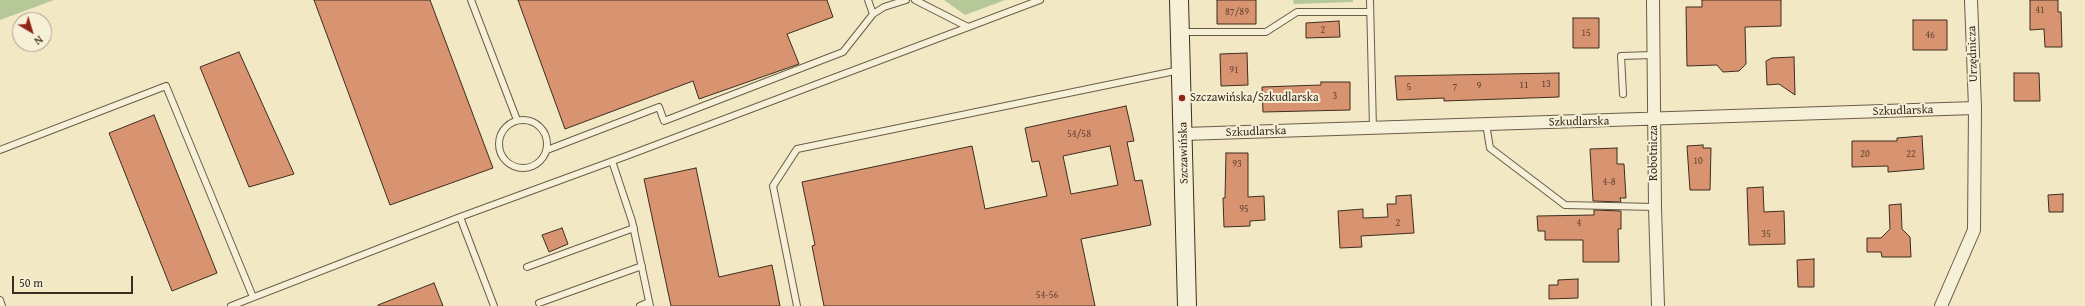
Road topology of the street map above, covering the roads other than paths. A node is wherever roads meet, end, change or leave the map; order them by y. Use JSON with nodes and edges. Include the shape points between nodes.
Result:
{"nodes":[{"id":1,"x":471,"y":0,"type":"edge"},
{"id":2,"x":868,"y":0,"type":"edge"},
{"id":3,"x":906,"y":0,"type":"edge"},
{"id":4,"x":915,"y":0,"type":"edge"},
{"id":5,"x":1040,"y":0,"type":"edge"},
{"id":6,"x":1179,"y":0,"type":"edge"},
{"id":7,"x":1370,"y":0,"type":"edge"},
{"id":8,"x":1653,"y":0,"type":"edge"},
{"id":9,"x":1971,"y":0,"type":"edge"},
{"id":10,"x":1370,"y":12,"type":"junction"},
{"id":11,"x":873,"y":14,"type":"junction"},
{"id":12,"x":968,"y":27,"type":"junction"},
{"id":13,"x":1180,"y":32,"type":"junction"},
{"id":14,"x":1653,"y":55,"type":"junction"},
{"id":15,"x":1181,"y":70,"type":"junction"},
{"id":16,"x":1623,"y":94,"type":"dead end"},
{"id":17,"x":1975,"y":108,"type":"junction"},
{"id":18,"x":517,"y":120,"type":"junction"},
{"id":19,"x":1654,"y":120,"type":"junction"},
{"id":20,"x":1486,"y":124,"type":"junction"},
{"id":21,"x":1373,"y":129,"type":"junction"},
{"id":22,"x":1184,"y":134,"type":"junction"},
{"id":23,"x":0,"y":150,"type":"edge"},
{"id":24,"x":547,"y":150,"type":"junction"},
{"id":25,"x":612,"y":161,"type":"junction"},
{"id":26,"x":1655,"y":207,"type":"junction"},
{"id":27,"x":460,"y":217,"type":"junction"},
{"id":28,"x":634,"y":228,"type":"junction"},
{"id":29,"x":642,"y":266,"type":"junction"},
{"id":30,"x":527,"y":267,"type":"dead end"},
{"id":31,"x":253,"y":298,"type":"junction"},
{"id":32,"x":0,"y":300,"type":"edge"},
{"id":33,"x":539,"y":303,"type":"dead end"},
{"id":34,"x":650,"y":304,"type":"edge"},
{"id":35,"x":2,"y":306,"type":"edge"},
{"id":36,"x":231,"y":306,"type":"edge"},
{"id":37,"x":494,"y":306,"type":"edge"},
{"id":38,"x":640,"y":306,"type":"edge"},
{"id":39,"x":798,"y":306,"type":"edge"},
{"id":40,"x":1187,"y":306,"type":"edge"},
{"id":41,"x":1658,"y":306,"type":"edge"},
{"id":42,"x":1941,"y":306,"type":"edge"}],
"edges":[{"from":1,"to":18,"type":"lane"},
{"from":2,"to":11,"type":"lane"},
{"from":3,"to":11,"type":"lane","via":[[884,7]]},
{"from":4,"to":12,"type":"lane"},
{"from":5,"to":12,"type":"lane"},
{"from":6,"to":13,"type":"street","name":"Szczawińska"},
{"from":7,"to":10,"type":"lane"},
{"from":8,"to":14,"type":"street","name":"Robotnicza"},
{"from":9,"to":17,"type":"street","name":"Urzędnicza"},
{"from":10,"to":13,"type":"lane","via":[[1296,12],[1266,32]]},
{"from":10,"to":21,"type":"lane"},
{"from":11,"to":24,"type":"lane","via":[[843,52],[664,121],[659,107]]},
{"from":12,"to":25,"type":"lane"},
{"from":13,"to":15,"type":"street","name":"Szczawińska"},
{"from":14,"to":16,"type":"lane","via":[[1621,56]]},
{"from":14,"to":19,"type":"street","name":"Robotnicza"},
{"from":15,"to":22,"type":"street","name":"Szczawińska"},
{"from":15,"to":39,"type":"lane","via":[[797,149],[773,186]]},
{"from":17,"to":19,"type":"street","name":"Szkudlarska"},
{"from":17,"to":42,"type":"street","name":"Urzędnicza","via":[[1974,230]]},
{"from":18,"to":24,"type":"lane","via":[[534,121],[540,126],[547,142]]},
{"from":18,"to":24,"type":"lane","via":[[509,123],[499,136],[498,144],[503,158],[515,167],[531,167],[543,158]]},
{"from":19,"to":20,"type":"street","name":"Szkudlarska"},
{"from":19,"to":26,"type":"street","name":"Robotnicza"},
{"from":20,"to":21,"type":"street","name":"Szkudlarska"},
{"from":20,"to":26,"type":"lane","via":[[1490,148],[1565,205]]},
{"from":21,"to":22,"type":"street","name":"Szkudlarska"},
{"from":22,"to":40,"type":"street","name":"Szczawińska"},
{"from":23,"to":31,"type":"lane","via":[[166,86]]},
{"from":25,"to":27,"type":"lane"},
{"from":25,"to":28,"type":"lane"},
{"from":26,"to":41,"type":"street","name":"Robotnicza"},
{"from":27,"to":31,"type":"lane"},
{"from":27,"to":37,"type":"lane"},
{"from":28,"to":29,"type":"lane"},
{"from":28,"to":30,"type":"lane"},
{"from":29,"to":33,"type":"lane"},
{"from":29,"to":34,"type":"lane"},
{"from":31,"to":36,"type":"lane"},
{"from":32,"to":35,"type":"lane"},
{"from":34,"to":38,"type":"lane"}]}
